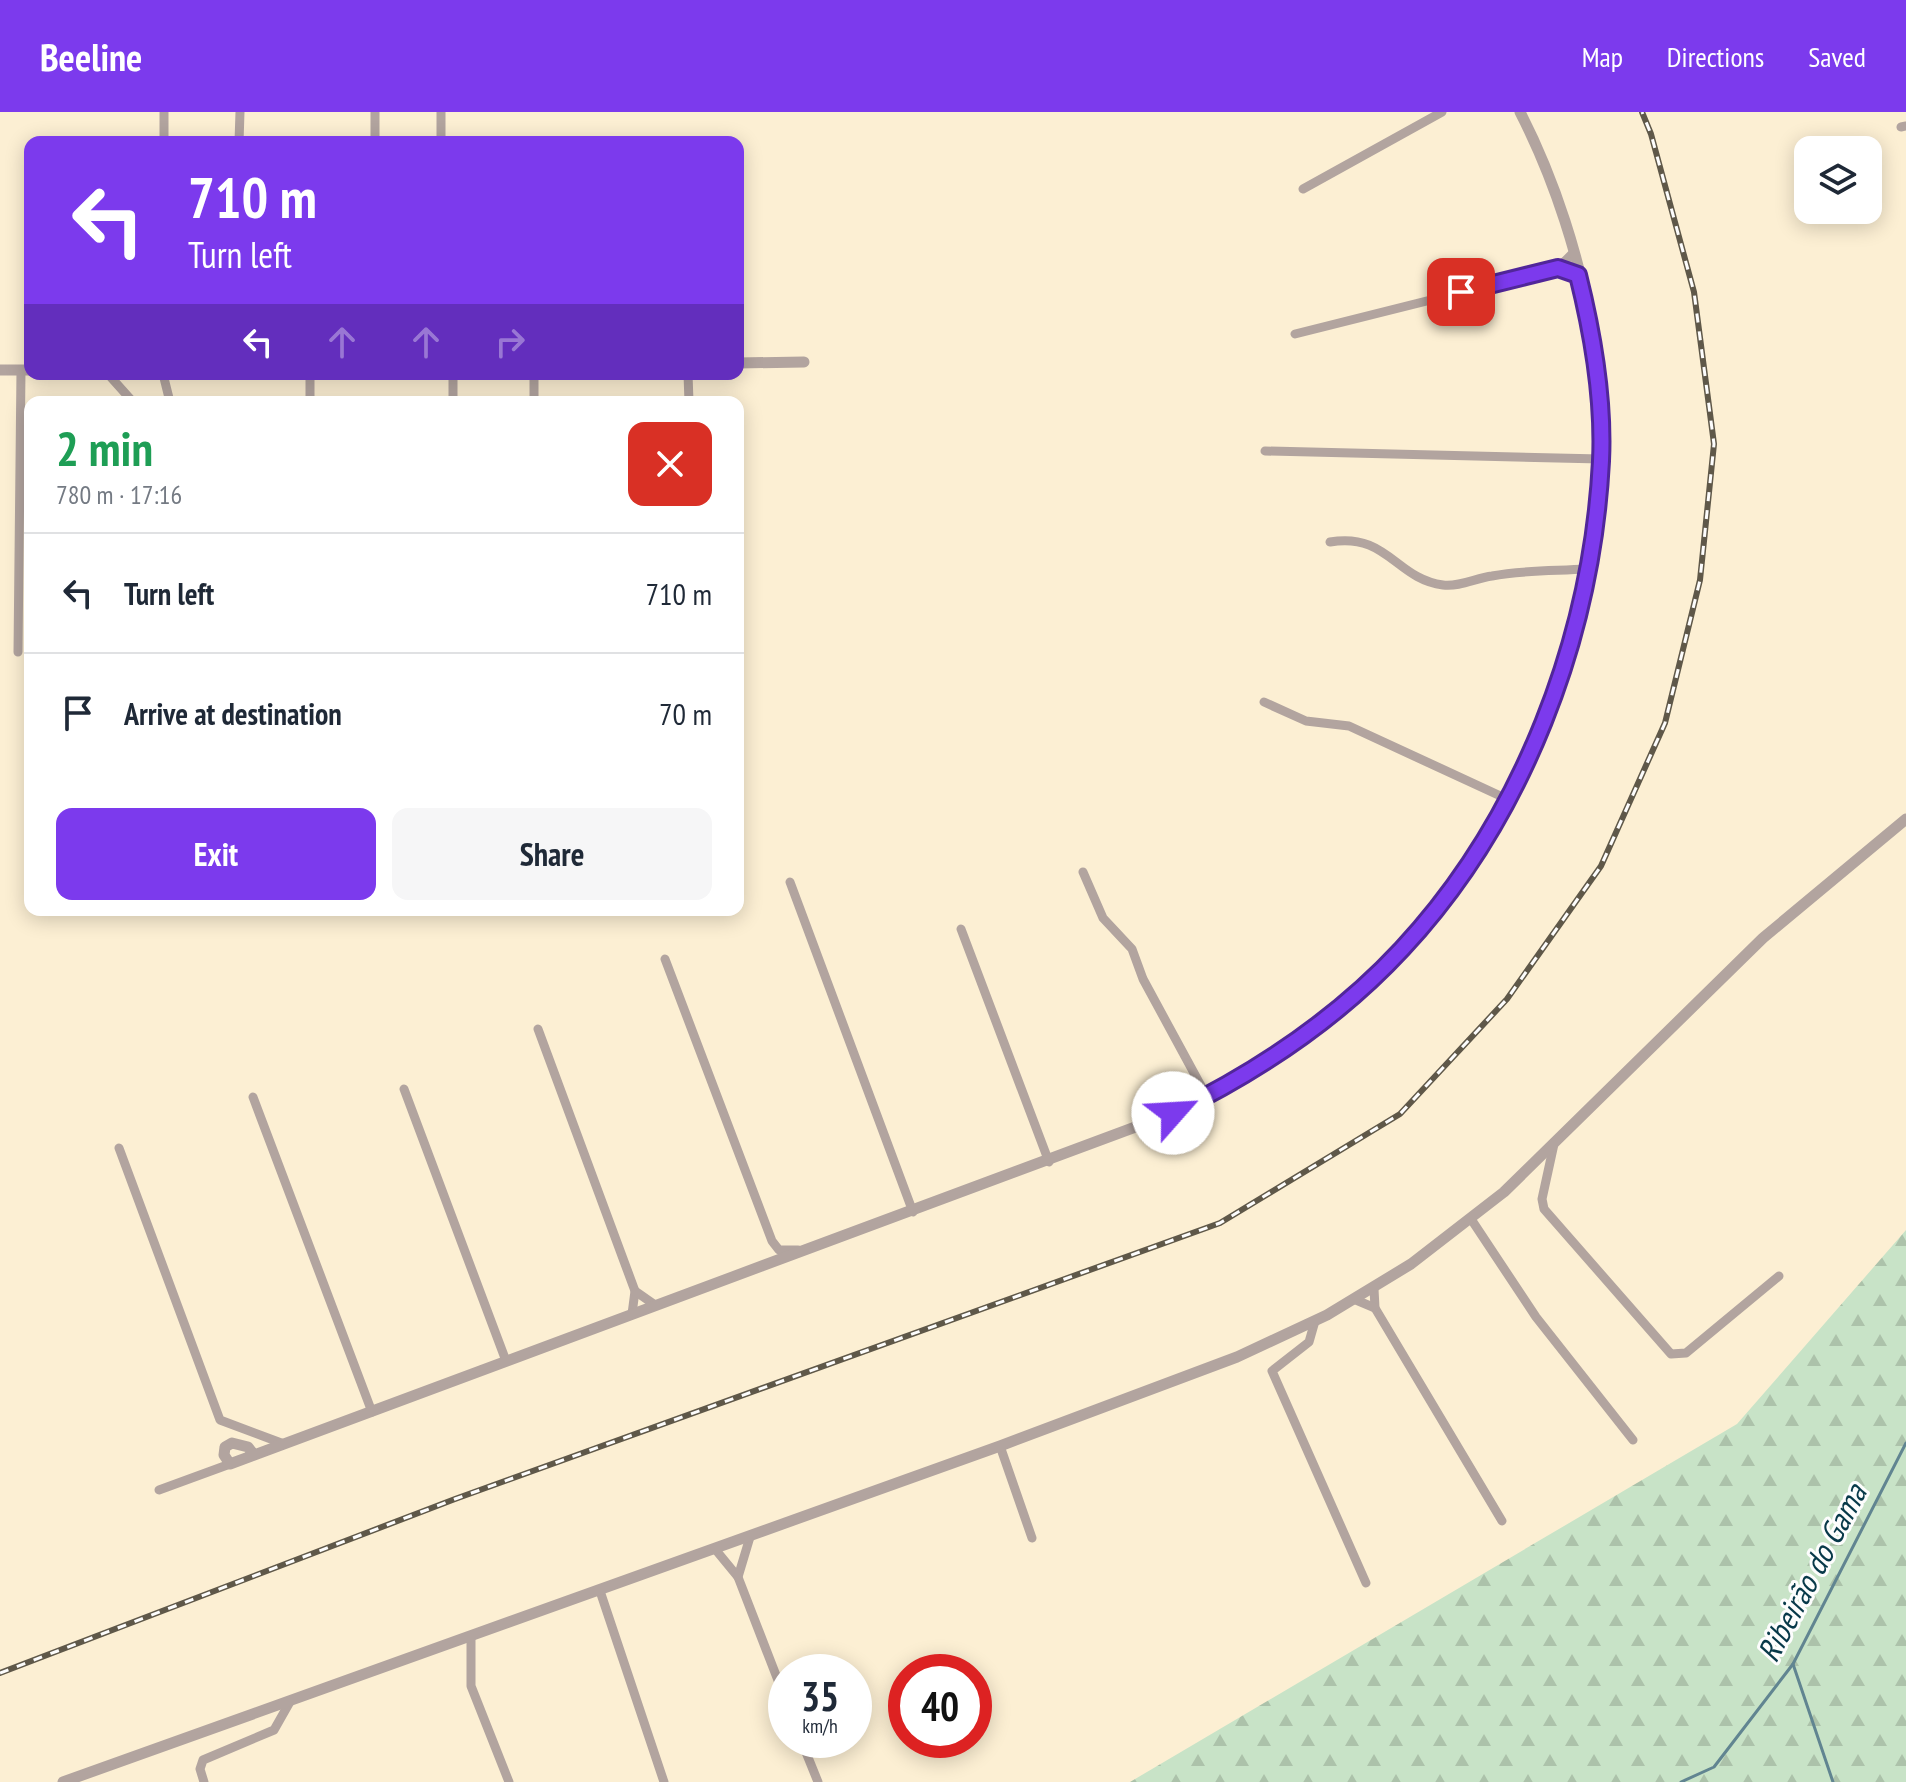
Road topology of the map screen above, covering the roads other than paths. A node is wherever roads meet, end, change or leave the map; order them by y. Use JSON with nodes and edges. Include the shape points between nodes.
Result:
{"nodes":[{"id":1,"x":164,"y":112,"type":"edge"},
{"id":2,"x":240,"y":112,"type":"edge"},
{"id":3,"x":375,"y":112,"type":"edge"},
{"id":4,"x":441,"y":112,"type":"edge"},
{"id":5,"x":1442,"y":112,"type":"edge"},
{"id":6,"x":1520,"y":112,"type":"edge"},
{"id":7,"x":164,"y":136,"type":"edge"},
{"id":8,"x":239,"y":136,"type":"edge"},
{"id":9,"x":375,"y":136,"type":"edge"},
{"id":10,"x":441,"y":136,"type":"edge"},
{"id":11,"x":1303,"y":189,"type":"dead end"},
{"id":12,"x":1573,"y":253,"type":"junction"},
{"id":13,"x":1558,"y":268,"type":"junction"},
{"id":14,"x":1578,"y":275,"type":"junction"},
{"id":15,"x":1295,"y":334,"type":"dead end"},
{"id":16,"x":804,"y":362,"type":"dead end"},
{"id":17,"x":744,"y":363,"type":"edge"},
{"id":18,"x":0,"y":370,"type":"edge"},
{"id":19,"x":24,"y":370,"type":"edge"},
{"id":20,"x":113,"y":380,"type":"edge"},
{"id":21,"x":128,"y":396,"type":"edge"},
{"id":22,"x":24,"y":440,"type":"edge"},
{"id":23,"x":1265,"y":451,"type":"dead end"},
{"id":24,"x":1601,"y":459,"type":"junction"},
{"id":25,"x":1330,"y":542,"type":"dead end"},
{"id":26,"x":1586,"y":569,"type":"junction"},
{"id":27,"x":18,"y":652,"type":"dead end"},
{"id":28,"x":1264,"y":702,"type":"dead end"},
{"id":29,"x":1507,"y":799,"type":"junction"},
{"id":30,"x":1906,"y":819,"type":"edge"},
{"id":31,"x":1083,"y":872,"type":"dead end"},
{"id":32,"x":790,"y":882,"type":"dead end"},
{"id":33,"x":961,"y":929,"type":"dead end"},
{"id":34,"x":665,"y":959,"type":"dead end"},
{"id":35,"x":538,"y":1029,"type":"dead end"},
{"id":36,"x":404,"y":1089,"type":"dead end"},
{"id":37,"x":253,"y":1097,"type":"dead end"},
{"id":38,"x":1207,"y":1097,"type":"junction"},
{"id":39,"x":1554,"y":1144,"type":"junction"},
{"id":40,"x":119,"y":1148,"type":"dead end"},
{"id":41,"x":1049,"y":1162,"type":"junction"},
{"id":42,"x":913,"y":1212,"type":"junction"},
{"id":43,"x":1471,"y":1219,"type":"junction"},
{"id":44,"x":808,"y":1249,"type":"junction"},
{"id":45,"x":1779,"y":1276,"type":"dead end"},
{"id":46,"x":1374,"y":1289,"type":"junction"},
{"id":47,"x":635,"y":1291,"type":"junction"},
{"id":48,"x":1356,"y":1300,"type":"junction"},
{"id":49,"x":655,"y":1305,"type":"junction"},
{"id":50,"x":1375,"y":1308,"type":"junction"},
{"id":51,"x":632,"y":1314,"type":"junction"},
{"id":52,"x":1315,"y":1321,"type":"junction"},
{"id":53,"x":506,"y":1361,"type":"junction"},
{"id":54,"x":372,"y":1412,"type":"junction"},
{"id":55,"x":1633,"y":1440,"type":"dead end"},
{"id":56,"x":284,"y":1444,"type":"junction"},
{"id":57,"x":1000,"y":1446,"type":"junction"},
{"id":58,"x":254,"y":1455,"type":"junction"},
{"id":59,"x":230,"y":1464,"type":"junction"},
{"id":60,"x":159,"y":1490,"type":"dead end"},
{"id":61,"x":1502,"y":1521,"type":"dead end"},
{"id":62,"x":750,"y":1537,"type":"junction"},
{"id":63,"x":1032,"y":1538,"type":"dead end"},
{"id":64,"x":715,"y":1549,"type":"junction"},
{"id":65,"x":738,"y":1577,"type":"junction"},
{"id":66,"x":1366,"y":1583,"type":"dead end"},
{"id":67,"x":600,"y":1591,"type":"junction"},
{"id":68,"x":471,"y":1638,"type":"junction"},
{"id":69,"x":768,"y":1654,"type":"edge"},
{"id":70,"x":291,"y":1700,"type":"junction"},
{"id":71,"x":808,"y":1758,"type":"edge"},
{"id":72,"x":93,"y":1776,"type":"edge"},
{"id":73,"x":63,"y":1782,"type":"edge"},
{"id":74,"x":204,"y":1782,"type":"edge"},
{"id":75,"x":509,"y":1782,"type":"edge"},
{"id":76,"x":664,"y":1782,"type":"edge"},
{"id":77,"x":818,"y":1782,"type":"edge"}],
"edges":[{"from":1,"to":7,"type":"street"},
{"from":2,"to":8,"type":"street"},
{"from":3,"to":9,"type":"street"},
{"from":4,"to":10,"type":"street"},
{"from":5,"to":11,"type":"street"},
{"from":6,"to":12,"type":"street","via":[[1542,156]]},
{"from":12,"to":13,"type":"street"},
{"from":12,"to":14,"type":"street"},
{"from":13,"to":14,"type":"street"},
{"from":13,"to":15,"type":"street"},
{"from":14,"to":24,"type":"street","via":[[1593,336]]},
{"from":16,"to":17,"type":"street"},
{"from":18,"to":19,"type":"street"},
{"from":20,"to":21,"type":"street"},
{"from":22,"to":27,"type":"street"},
{"from":23,"to":24,"type":"street"},
{"from":24,"to":26,"type":"street"},
{"from":25,"to":26,"type":"street","via":[[1367,542],[1441,585],[1512,573]]},
{"from":26,"to":29,"type":"street","via":[[1542,725]]},
{"from":28,"to":29,"type":"street","via":[[1306,721],[1349,726]]},
{"from":29,"to":38,"type":"street","via":[[1454,887],[1402,949],[1314,1027]]},
{"from":30,"to":39,"type":"street","via":[[1763,938]]},
{"from":31,"to":38,"type":"street","via":[[1103,918],[1132,949]]},
{"from":32,"to":42,"type":"street"},
{"from":33,"to":41,"type":"street"},
{"from":34,"to":44,"type":"street","via":[[772,1241],[783,1251]]},
{"from":35,"to":47,"type":"street"},
{"from":36,"to":53,"type":"street"},
{"from":37,"to":54,"type":"street"},
{"from":38,"to":41,"type":"street"},
{"from":39,"to":43,"type":"street"},
{"from":39,"to":45,"type":"street","via":[[1544,1209],[1671,1354],[1686,1353]]},
{"from":40,"to":56,"type":"street","via":[[220,1420]]},
{"from":41,"to":42,"type":"street"},
{"from":42,"to":44,"type":"street"},
{"from":43,"to":46,"type":"street"},
{"from":43,"to":55,"type":"street","via":[[1536,1317]]},
{"from":44,"to":49,"type":"street"},
{"from":46,"to":48,"type":"street"},
{"from":46,"to":50,"type":"street"},
{"from":47,"to":49,"type":"street"},
{"from":47,"to":51,"type":"street"},
{"from":48,"to":50,"type":"street"},
{"from":48,"to":52,"type":"street"},
{"from":49,"to":51,"type":"street"},
{"from":50,"to":61,"type":"street"},
{"from":51,"to":53,"type":"street"},
{"from":52,"to":57,"type":"street","via":[[1237,1357]]},
{"from":52,"to":66,"type":"street","via":[[1309,1342],[1272,1371]]},
{"from":53,"to":54,"type":"street"},
{"from":54,"to":56,"type":"street"},
{"from":56,"to":58,"type":"street"},
{"from":57,"to":62,"type":"street"},
{"from":57,"to":63,"type":"street"},
{"from":58,"to":59,"type":"street"},
{"from":58,"to":59,"type":"street","via":[[248,1447],[232,1443],[224,1455]]},
{"from":59,"to":60,"type":"street"},
{"from":62,"to":64,"type":"street"},
{"from":62,"to":65,"type":"street"},
{"from":64,"to":65,"type":"street"},
{"from":64,"to":67,"type":"street"},
{"from":65,"to":69,"type":"street"},
{"from":67,"to":68,"type":"street"},
{"from":67,"to":76,"type":"street"},
{"from":68,"to":70,"type":"street"},
{"from":68,"to":75,"type":"street","via":[[471,1686]]},
{"from":70,"to":72,"type":"street"},
{"from":70,"to":74,"type":"street","via":[[274,1730],[203,1760]]},
{"from":71,"to":77,"type":"street"},
{"from":72,"to":73,"type":"street"}]}
